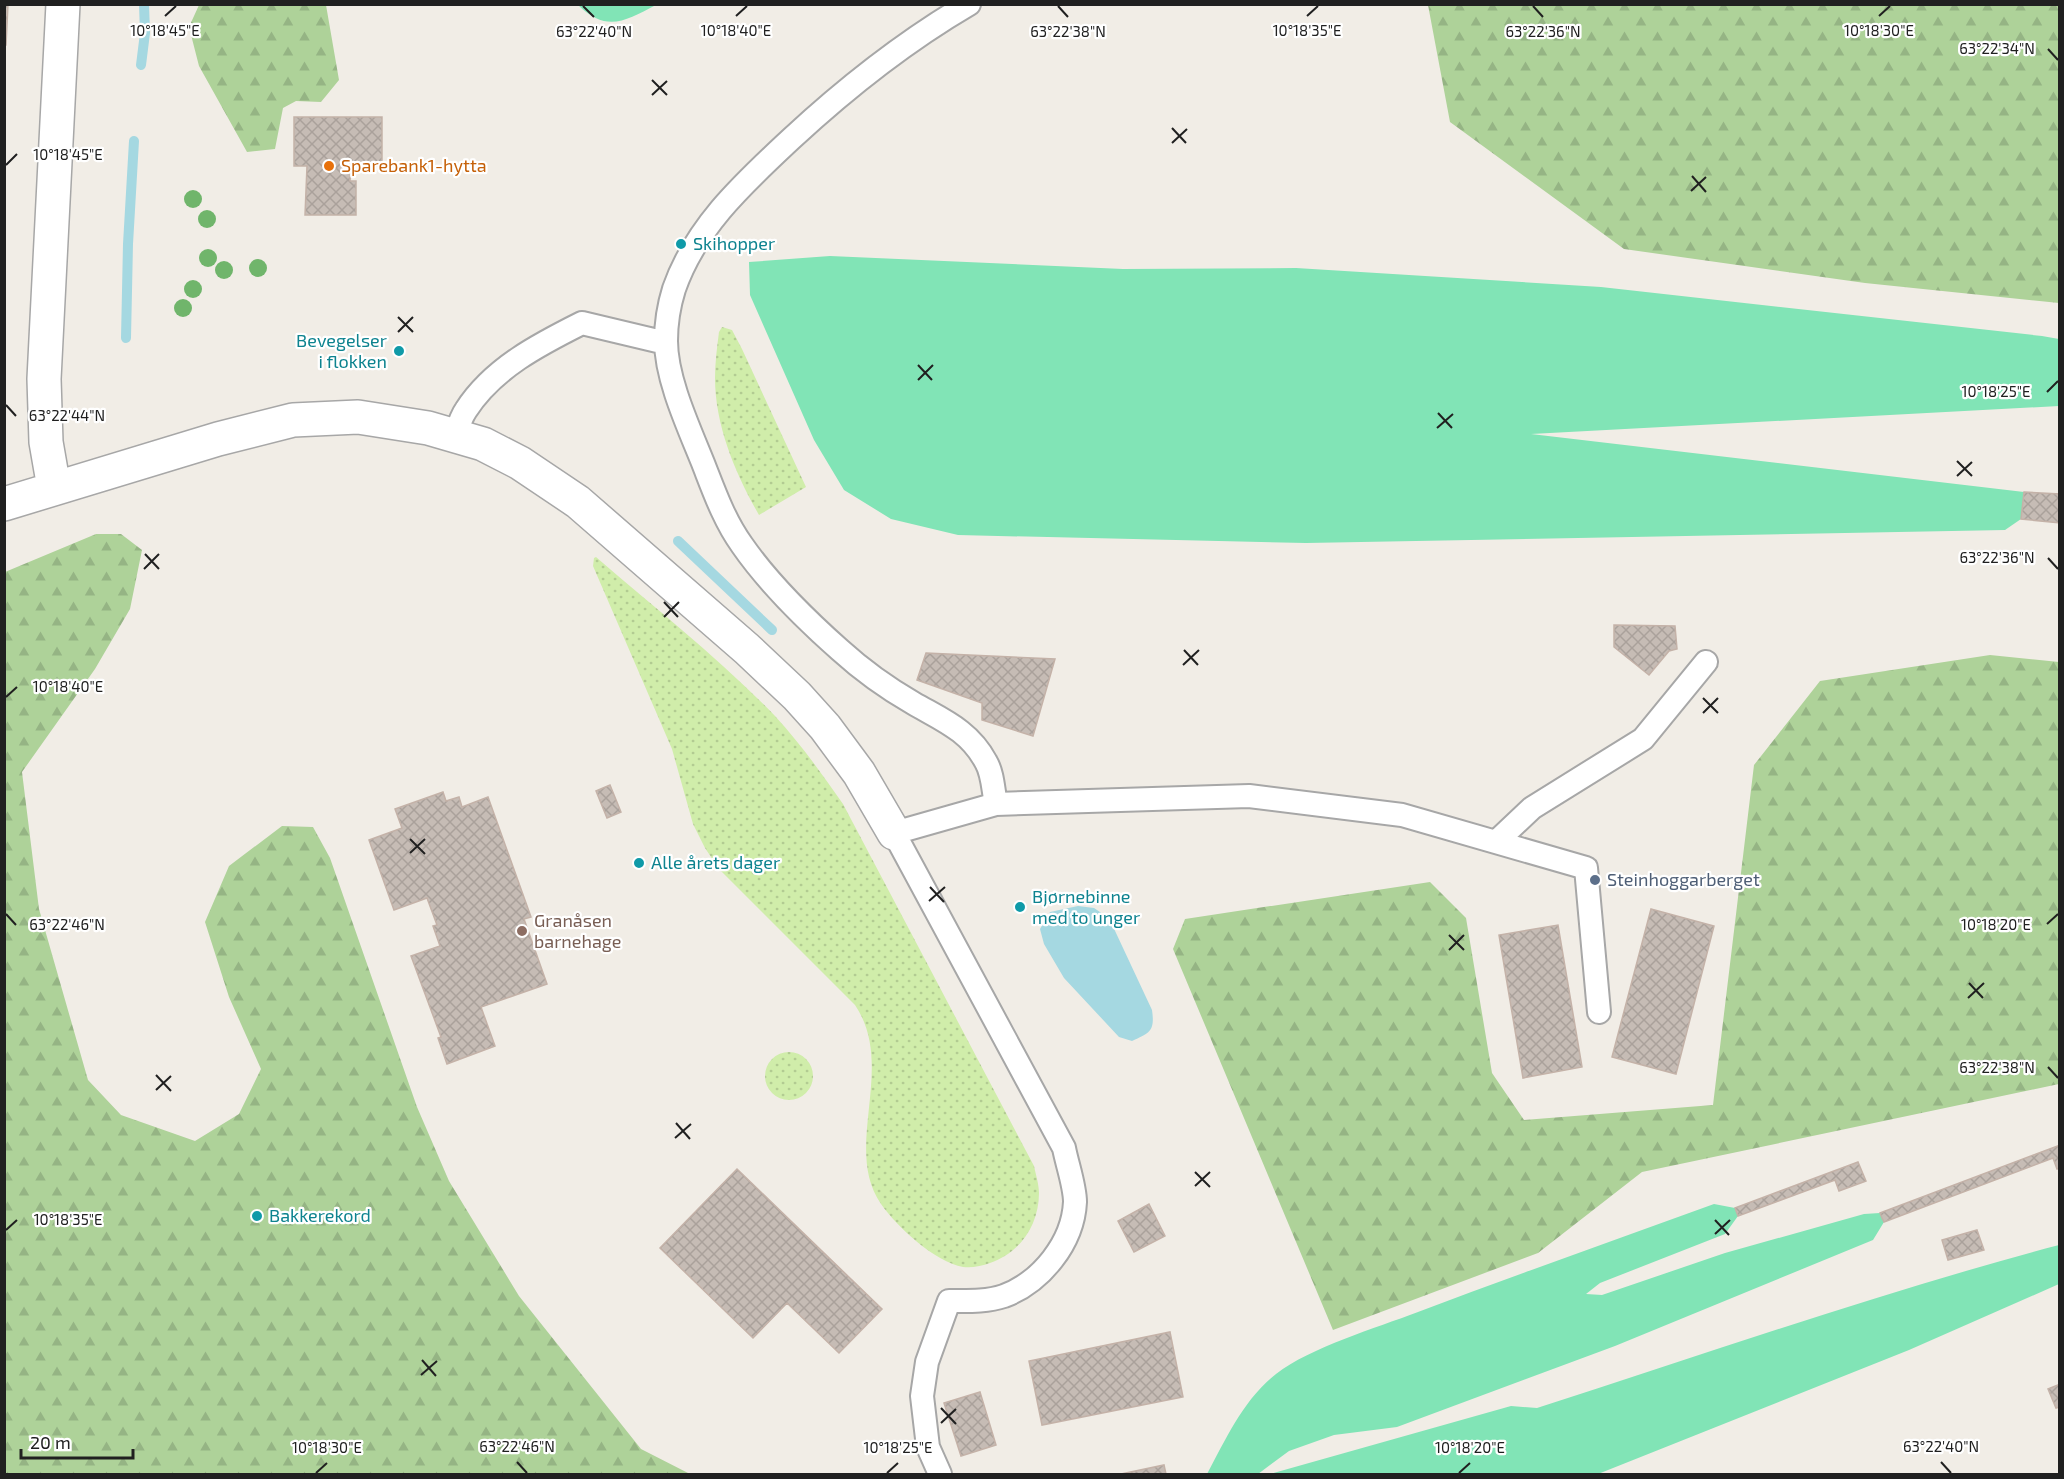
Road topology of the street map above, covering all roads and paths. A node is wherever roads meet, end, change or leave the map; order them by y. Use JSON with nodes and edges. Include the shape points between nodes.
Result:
{"nodes":[{"id":1,"x":63,"y":4,"type":"edge"},
{"id":2,"x":969,"y":4,"type":"edge"},
{"id":3,"x":666,"y":343,"type":"junction"},
{"id":4,"x":455,"y":436,"type":"junction"},
{"id":5,"x":54,"y":488,"type":"junction"},
{"id":6,"x":4,"y":504,"type":"edge"},
{"id":7,"x":1706,"y":662,"type":"dead end"},
{"id":8,"x":996,"y":804,"type":"junction"},
{"id":9,"x":894,"y":833,"type":"junction"},
{"id":10,"x":1496,"y":842,"type":"junction"},
{"id":11,"x":1599,"y":1012,"type":"dead end"},
{"id":12,"x":940,"y":1474,"type":"edge"}],
"edges":[{"from":1,"to":5,"type":"street","via":[[44,379],[46,442]]},
{"from":2,"to":3,"type":"lane","via":[[891,54],[827,106],[716,213],[695,244],[674,290]]},
{"from":3,"to":4,"type":"lane","via":[[582,323],[528,352],[498,375],[465,410]]},
{"from":3,"to":8,"type":"lane","via":[[681,409],[739,542],[781,593],[874,678],[966,735],[986,763]]},
{"from":4,"to":5,"type":"street","via":[[358,417],[293,420]]},
{"from":4,"to":9,"type":"street","via":[[483,444],[520,463],[578,502],[747,649],[825,728],[859,773]]},
{"from":5,"to":6,"type":"street"},
{"from":7,"to":10,"type":"lane","via":[[1643,739],[1532,808]]},
{"from":8,"to":9,"type":"lane"},
{"from":8,"to":10,"type":"lane","via":[[1249,796],[1402,815]]},
{"from":9,"to":12,"type":"lane","via":[[1064,1148],[1075,1201],[1060,1250],[1027,1283],[1004,1296],[949,1301],[927,1362],[922,1396],[928,1447]]},
{"from":10,"to":11,"type":"lane","via":[[1586,868]]}]}
